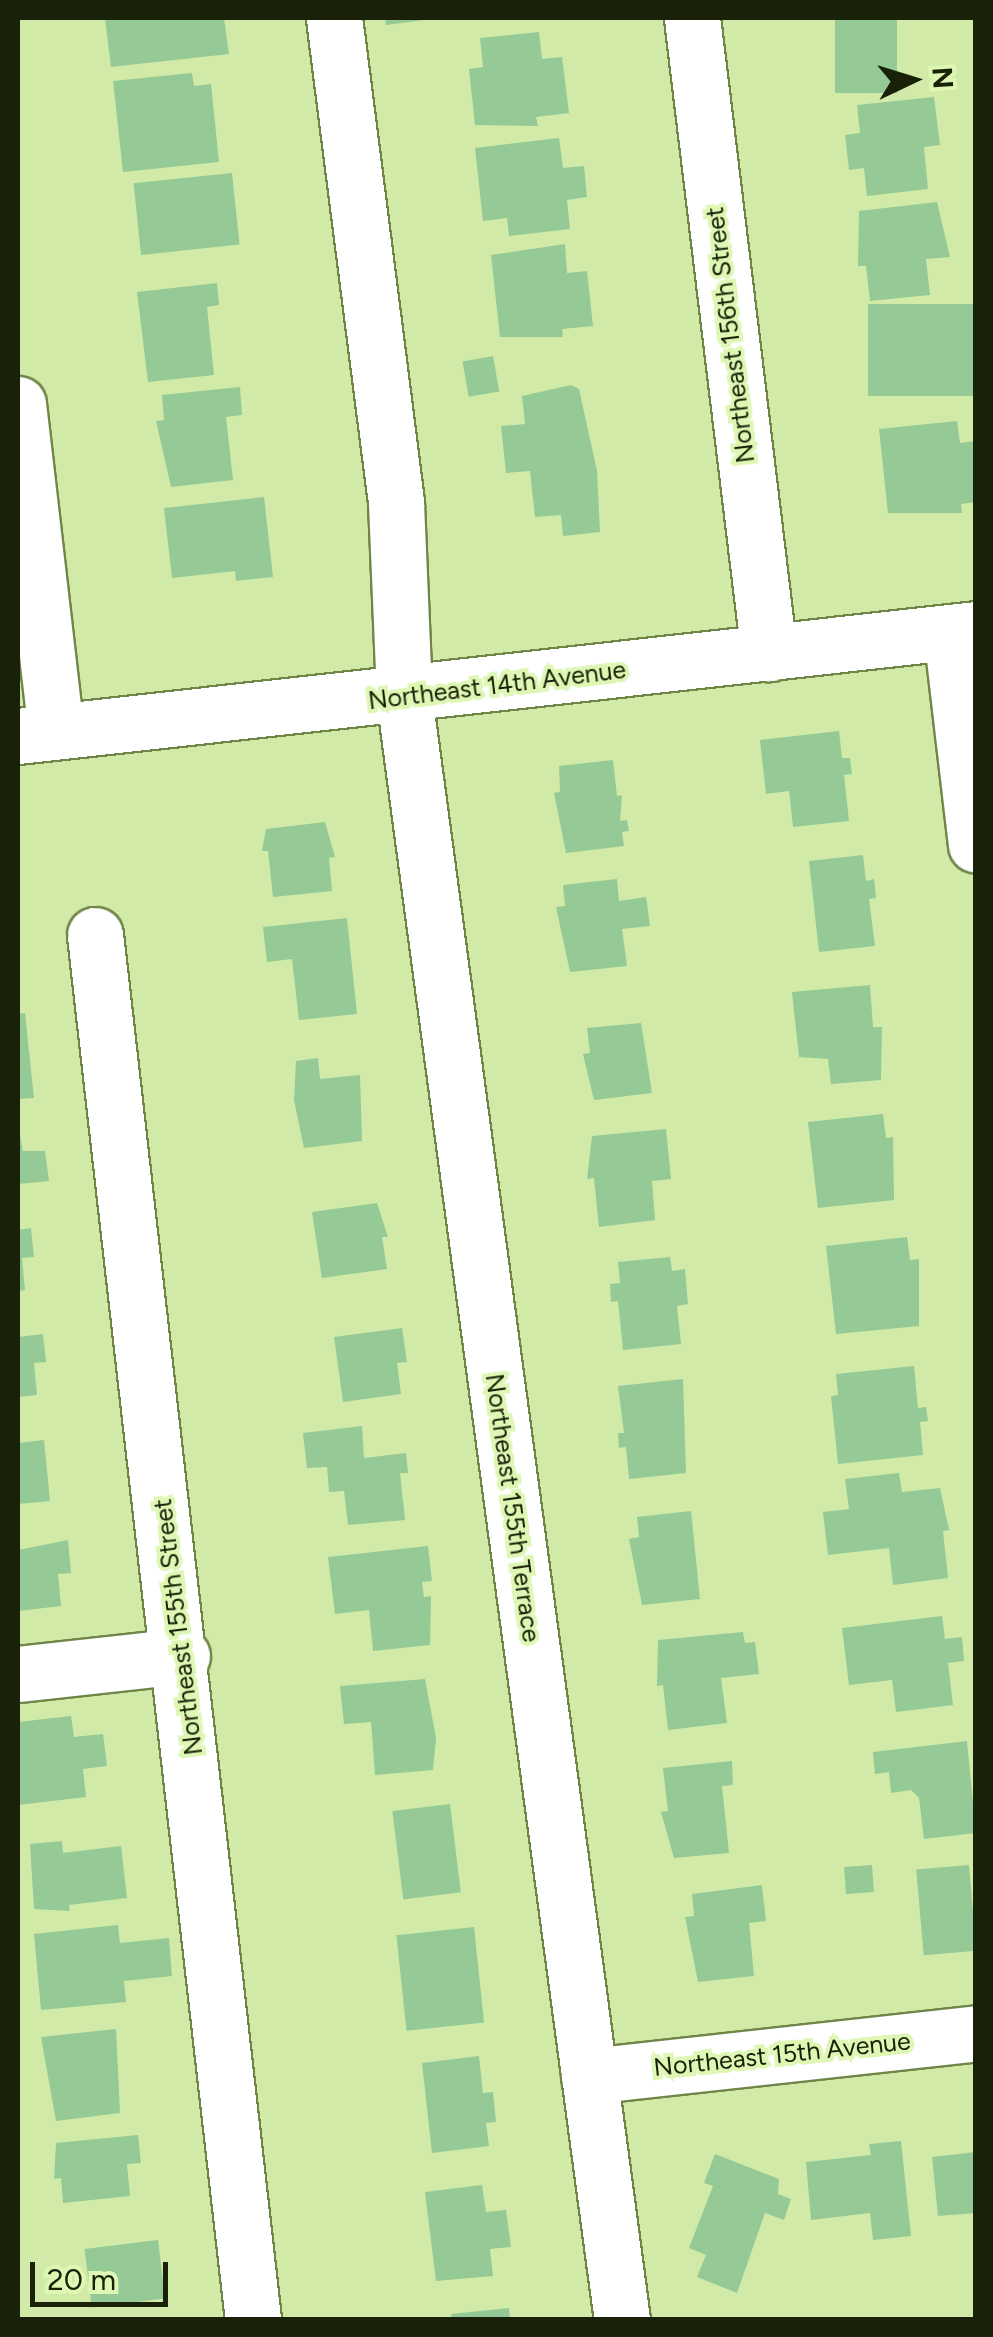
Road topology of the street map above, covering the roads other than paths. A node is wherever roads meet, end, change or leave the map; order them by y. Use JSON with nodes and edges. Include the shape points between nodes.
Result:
{"nodes":[{"id":1,"x":334,"y":18,"type":"edge"},
{"id":2,"x":692,"y":18,"type":"edge"},
{"id":3,"x":18,"y":404,"type":"edge"},
{"id":4,"x":963,"y":631,"type":"edge"},
{"id":5,"x":769,"y":654,"type":"junction"},
{"id":6,"x":404,"y":697,"type":"junction"},
{"id":7,"x":37,"y":733,"type":"edge"},
{"id":8,"x":976,"y":845,"type":"edge"},
{"id":9,"x":94,"y":935,"type":"dead end"},
{"id":10,"x":182,"y":1656,"type":"junction"},
{"id":11,"x":18,"y":1674,"type":"edge"},
{"id":12,"x":976,"y":2033,"type":"edge"},
{"id":13,"x":590,"y":2076,"type":"junction"},
{"id":14,"x":254,"y":2320,"type":"edge"},
{"id":15,"x":622,"y":2320,"type":"edge"}],
"edges":[{"from":1,"to":6,"type":"street","name":"Northeast 155th Terrace","via":[[396,503]]},
{"from":2,"to":5,"type":"street","name":"Northeast 156th Street"},
{"from":3,"to":7,"type":"street"},
{"from":4,"to":5,"type":"street","name":"Northeast 14th Avenue"},
{"from":4,"to":8,"type":"street"},
{"from":5,"to":6,"type":"street","name":"Northeast 14th Avenue"},
{"from":6,"to":7,"type":"street","name":"Northeast 14th Avenue"},
{"from":6,"to":13,"type":"street","name":"Northeast 155th Terrace"},
{"from":9,"to":10,"type":"street","name":"Northeast 155th Street"},
{"from":10,"to":11,"type":"street"},
{"from":10,"to":14,"type":"street","name":"Northeast 155th Street"},
{"from":12,"to":13,"type":"street","name":"Northeast 15th Avenue"},
{"from":13,"to":15,"type":"street","name":"Northeast 155th Terrace"}]}
